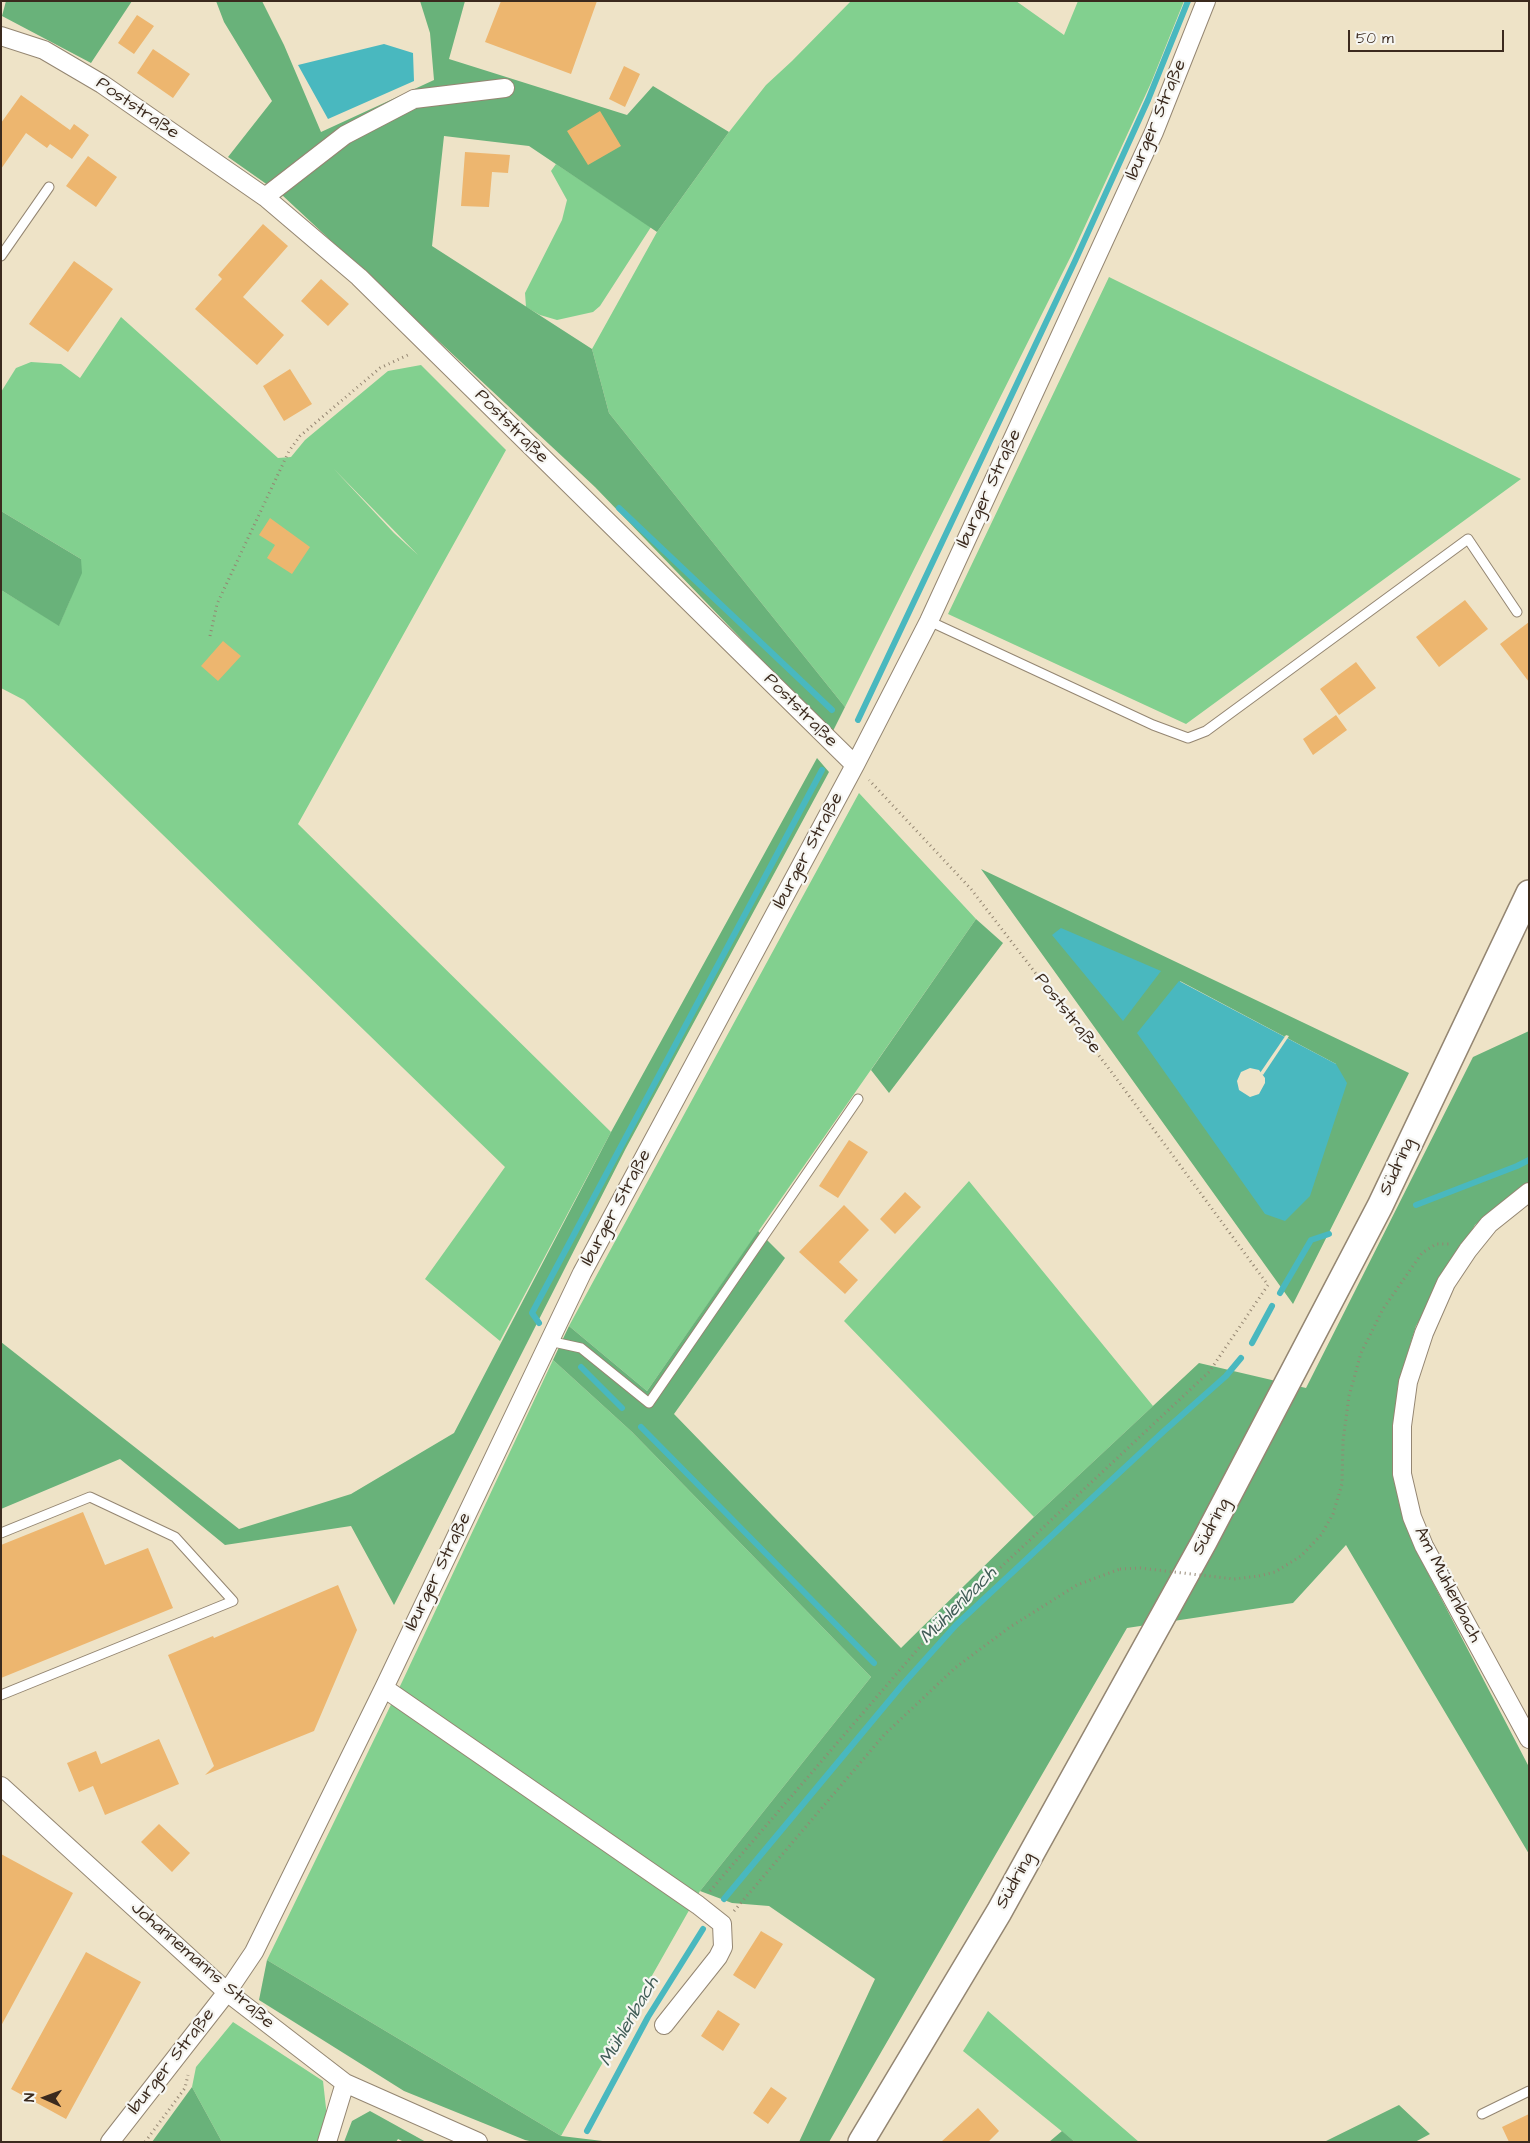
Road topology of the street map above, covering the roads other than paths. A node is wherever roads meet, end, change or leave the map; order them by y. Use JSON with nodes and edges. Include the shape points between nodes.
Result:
{"nodes":[{"id":1,"x":1206,"y":1,"type":"edge"},
{"id":2,"x":1,"y":36,"type":"edge"},
{"id":3,"x":505,"y":88,"type":"dead end"},
{"id":4,"x":49,"y":187,"type":"dead end"},
{"id":5,"x":265,"y":197,"type":"junction"},
{"id":6,"x":1,"y":256,"type":"edge"},
{"id":7,"x":1517,"y":612,"type":"dead end"},
{"id":8,"x":929,"y":620,"type":"junction"},
{"id":9,"x":855,"y":765,"type":"junction"},
{"id":10,"x":1529,"y":894,"type":"edge"},
{"id":11,"x":858,"y":1099,"type":"dead end"},
{"id":12,"x":1529,"y":1192,"type":"edge"},
{"id":13,"x":549,"y":1341,"type":"junction"},
{"id":14,"x":1,"y":1533,"type":"edge"},
{"id":15,"x":384,"y":1688,"type":"junction"},
{"id":16,"x":1,"y":1695,"type":"edge"},
{"id":17,"x":1529,"y":1739,"type":"edge"},
{"id":18,"x":1,"y":1786,"type":"edge"},
{"id":19,"x":227,"y":1992,"type":"junction"},
{"id":20,"x":664,"y":2025,"type":"dead end"},
{"id":21,"x":345,"y":2083,"type":"junction"},
{"id":22,"x":1529,"y":2091,"type":"edge"},
{"id":23,"x":1482,"y":2114,"type":"dead end"},
{"id":24,"x":110,"y":2142,"type":"edge"},
{"id":25,"x":327,"y":2142,"type":"edge"},
{"id":26,"x":478,"y":2142,"type":"edge"},
{"id":27,"x":860,"y":2142,"type":"edge"}],
"edges":[{"from":1,"to":8,"type":"street","name":"Iburger Straße","via":[[1154,132]]},
{"from":2,"to":5,"type":"street","name":"Poststraße","via":[[44,50],[102,84]]},
{"from":3,"to":5,"type":"street","via":[[414,98],[346,135]]},
{"from":4,"to":6,"type":"lane"},
{"from":5,"to":9,"type":"street","name":"Poststraße","via":[[359,277]]},
{"from":7,"to":8,"type":"lane","via":[[1468,539],[1206,731],[1188,738],[1153,725]]},
{"from":8,"to":9,"type":"street","name":"Iburger Straße"},
{"from":9,"to":13,"type":"street","name":"Iburger Straße","via":[[582,1273]]},
{"from":10,"to":27,"type":"main road","name":"Südring","via":[[1380,1206],[1204,1542],[999,1912]]},
{"from":11,"to":13,"type":"lane","via":[[649,1403],[581,1348]]},
{"from":12,"to":17,"type":"street","name":"Am Mühlenbach","via":[[1489,1224],[1446,1283],[1424,1333],[1408,1382],[1402,1426],[1402,1474],[1412,1516],[1424,1546]]},
{"from":13,"to":15,"type":"street","name":"Iburger Straße"},
{"from":14,"to":16,"type":"lane","via":[[90,1497],[175,1537],[233,1601]]},
{"from":15,"to":19,"type":"street","name":"Iburger Straße","via":[[254,1952]]},
{"from":15,"to":20,"type":"street","via":[[722,1924],[723,1946],[718,1957]]},
{"from":18,"to":19,"type":"street","name":"Johannemanns Straße"},
{"from":19,"to":21,"type":"street","name":"Johannemanns Straße"},
{"from":19,"to":24,"type":"street","name":"Iburger Straße"},
{"from":21,"to":25,"type":"street"},
{"from":21,"to":26,"type":"street","name":"Johannemanns Straße"},
{"from":22,"to":23,"type":"lane"}]}
